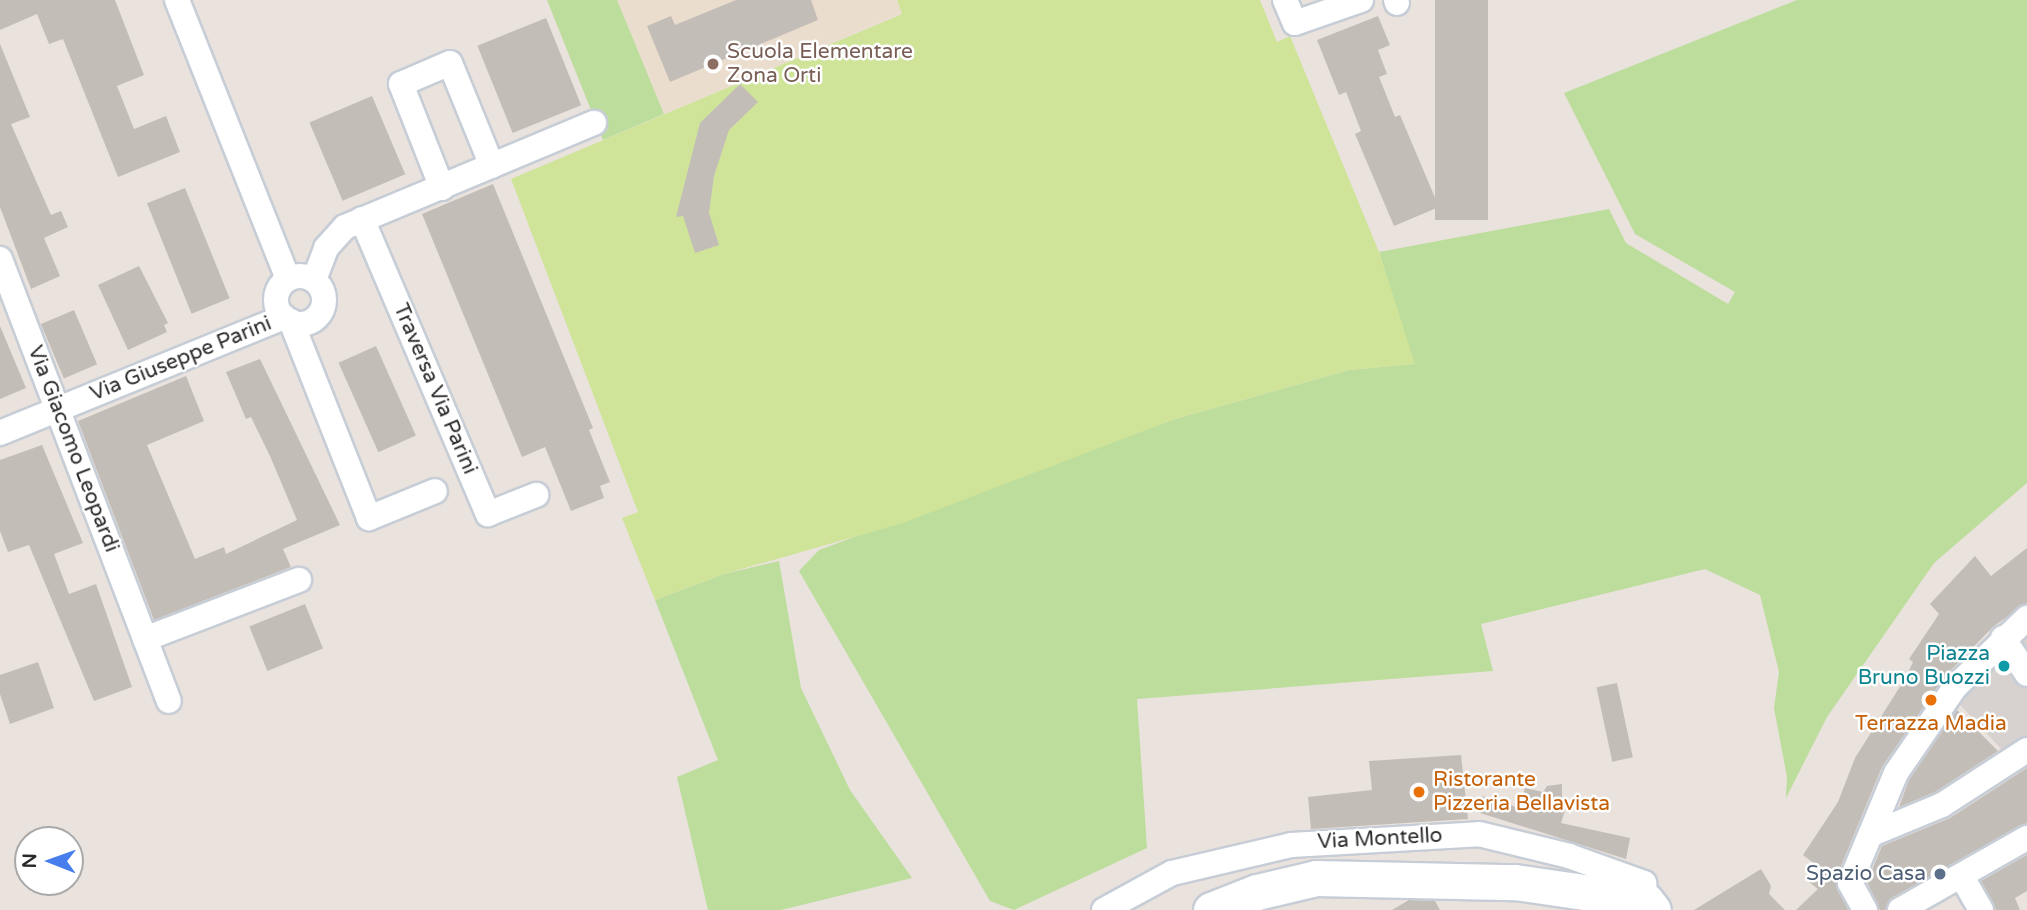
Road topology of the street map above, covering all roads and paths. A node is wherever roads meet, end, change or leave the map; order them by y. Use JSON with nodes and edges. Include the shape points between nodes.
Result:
{"nodes":[{"id":1,"x":177,"y":0,"type":"edge"},
{"id":2,"x":1285,"y":0,"type":"edge"},
{"id":3,"x":1361,"y":0,"type":"edge"},
{"id":4,"x":594,"y":123,"type":"dead end"},
{"id":5,"x":492,"y":166,"type":"junction"},
{"id":6,"x":442,"y":188,"type":"junction"},
{"id":7,"x":362,"y":219,"type":"junction"},
{"id":8,"x":0,"y":259,"type":"edge"},
{"id":9,"x":288,"y":279,"type":"junction"},
{"id":10,"x":314,"y":280,"type":"junction"},
{"id":11,"x":288,"y":319,"type":"junction"},
{"id":12,"x":57,"y":408,"type":"junction"},
{"id":13,"x":0,"y":433,"type":"edge"},
{"id":14,"x":435,"y":491,"type":"dead end"},
{"id":15,"x":536,"y":495,"type":"dead end"},
{"id":16,"x":299,"y":580,"type":"dead end"},
{"id":17,"x":2027,"y":618,"type":"edge"},
{"id":18,"x":2003,"y":638,"type":"junction"},
{"id":19,"x":145,"y":639,"type":"junction"},
{"id":20,"x":2027,"y":674,"type":"edge"},
{"id":21,"x":169,"y":701,"type":"dead end"},
{"id":22,"x":2027,"y":750,"type":"edge"},
{"id":23,"x":1872,"y":834,"type":"junction"},
{"id":24,"x":2027,"y":838,"type":"edge"},
{"id":25,"x":1962,"y":877,"type":"junction"},
{"id":26,"x":1649,"y":905,"type":"edge"},
{"id":27,"x":1104,"y":910,"type":"edge"},
{"id":28,"x":1211,"y":910,"type":"edge"},
{"id":29,"x":1865,"y":910,"type":"edge"},
{"id":30,"x":1900,"y":910,"type":"edge"},
{"id":31,"x":1981,"y":910,"type":"edge"}],
"edges":[{"from":1,"to":9,"type":"street"},
{"from":2,"to":3,"type":"street","via":[[1295,23]]},
{"from":4,"to":5,"type":"street"},
{"from":5,"to":6,"type":"street"},
{"from":5,"to":6,"type":"street","via":[[450,63],[401,84]]},
{"from":6,"to":7,"type":"street"},
{"from":7,"to":10,"type":"street","via":[[333,238]]},
{"from":7,"to":15,"type":"street","name":"Traversa Via Parini","via":[[488,514]]},
{"from":8,"to":12,"type":"street","name":"Via Giacomo Leopardi"},
{"from":9,"to":10,"type":"street"},
{"from":9,"to":11,"type":"street","via":[[277,297]]},
{"from":10,"to":11,"type":"street","via":[[323,293],[323,308],[313,320]]},
{"from":11,"to":12,"type":"street","name":"Via Giuseppe Parini"},
{"from":11,"to":14,"type":"street","name":"Traversa Via Parini","via":[[369,519]]},
{"from":12,"to":13,"type":"street","name":"Via Giuseppe Parini"},
{"from":12,"to":19,"type":"street","name":"Via Giacomo Leopardi"},
{"from":16,"to":19,"type":"street"},
{"from":17,"to":18,"type":"street"},
{"from":18,"to":20,"type":"street"},
{"from":18,"to":23,"type":"street","via":[[1955,687],[1896,773]]},
{"from":19,"to":21,"type":"street","name":"Via Giacomo Leopardi"},
{"from":22,"to":23,"type":"street","via":[[1942,805]]},
{"from":23,"to":29,"type":"street","via":[[1850,883]]},
{"from":24,"to":25,"type":"street"},
{"from":25,"to":30,"type":"street"},
{"from":25,"to":31,"type":"street"},
{"from":26,"to":27,"type":"street","name":"Via Montello","via":[[1644,883],[1569,856],[1479,834],[1291,845],[1172,873]]},
{"from":26,"to":28,"type":"main road","name":"Via Montello","via":[[1515,882],[1316,878],[1257,892]]}]}
